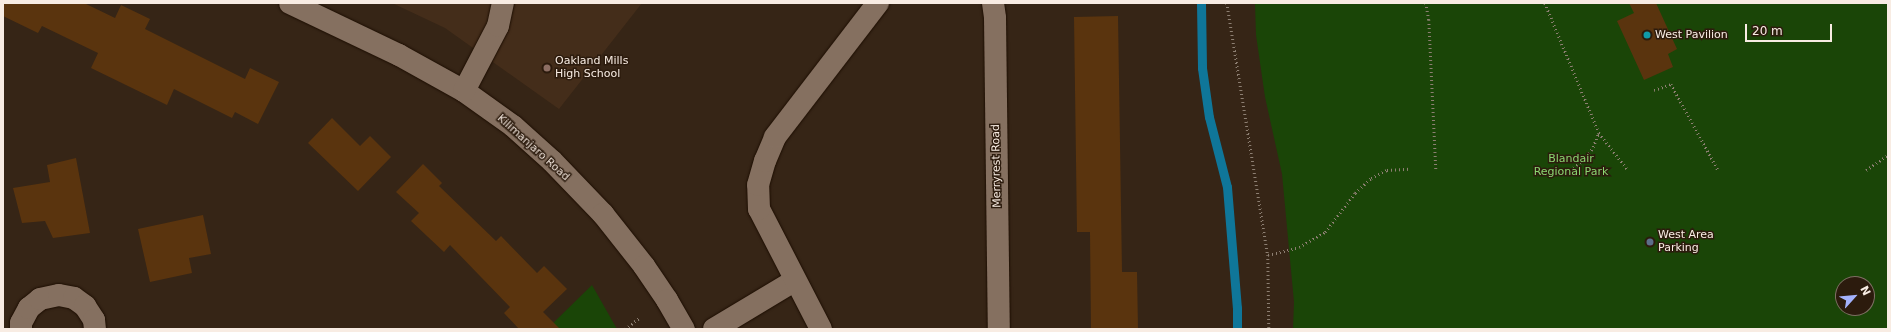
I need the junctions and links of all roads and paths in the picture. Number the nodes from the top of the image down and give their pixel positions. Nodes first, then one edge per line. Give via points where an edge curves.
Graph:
1 (290, 3) edge
2 (503, 3) edge
3 (878, 3) edge
4 (993, 3) edge
5 (1227, 3) edge
6 (1426, 3) edge
7 (1545, 3) edge
8 (1654, 90) dead end
9 (464, 91) junction
10 (1599, 133) junction
11 (1888, 155) edge
12 (1409, 169) dead end
13 (1436, 169) dead end
14 (1570, 170) dead end
15 (1628, 170) dead end
16 (1718, 170) dead end
17 (1866, 170) dead end
18 (1268, 254) junction
19 (794, 281) junction
20 (639, 318) dead end
21 (21, 329) edge
22 (95, 329) edge
23 (625, 329) edge
24 (684, 329) edge
25 (714, 329) edge
26 (821, 329) edge
27 (999, 329) edge
28 (1269, 329) edge

1 - 9 street, Kilimanjaro Road via 399,55
2 - 9 street via 498,26
3 - 19 street via 775,137 765,161 758,185 759,209
4 - 27 street, Merryrest Road
5 - 18 path
6 - 13 path
7 - 10 path
8 - 16 path via 1671,84
9 - 24 street, Kilimanjaro Road via 513,126 552,161 603,214 648,272
10 - 14 path via 1584,160
10 - 15 path
11 - 17 path
12 - 18 path via 1387,170 1371,178 1355,192 1325,232 1299,247
18 - 28 path
19 - 25 street
19 - 26 street
20 - 23 path
21 - 22 street via 21,323 29,308 40,299 58,295 74,298 85,306 94,320

